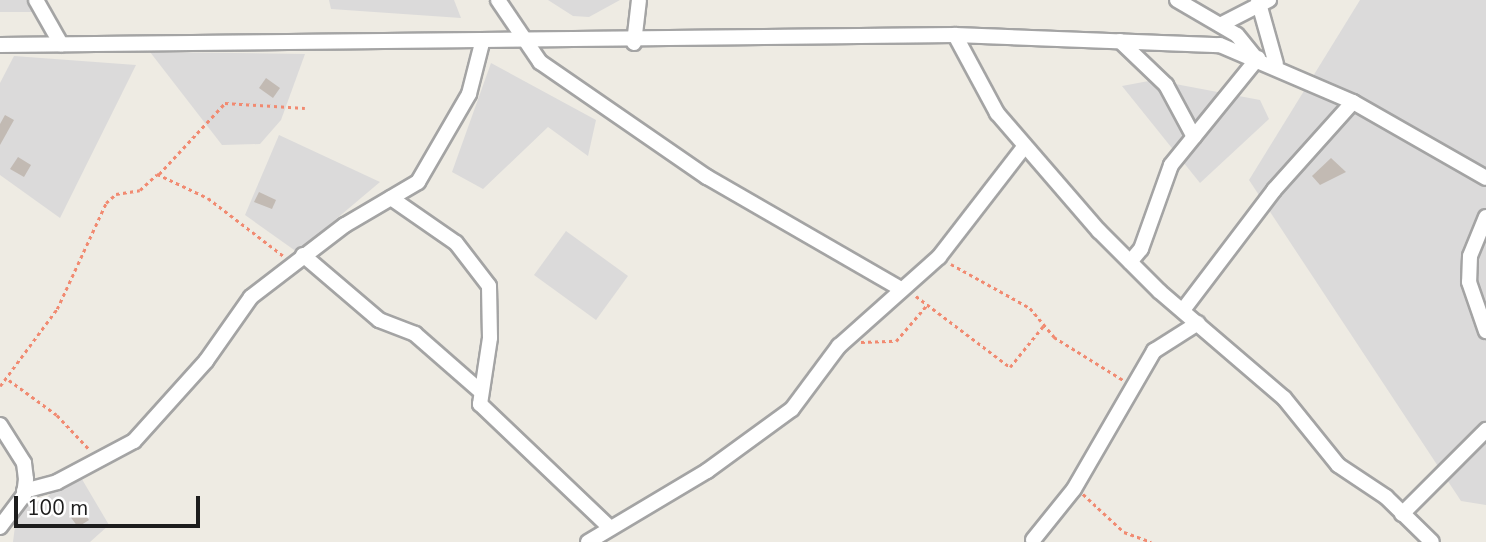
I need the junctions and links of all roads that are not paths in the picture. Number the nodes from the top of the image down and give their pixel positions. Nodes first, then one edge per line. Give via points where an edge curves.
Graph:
1 (36, 0) edge
2 (498, 0) edge
3 (639, 0) edge
4 (1177, 0) edge
5 (1262, 3) edge
6 (1222, 24) junction
7 (955, 35) junction
8 (1120, 41) junction
9 (523, 42) junction
10 (482, 43) junction
11 (634, 43) junction
12 (61, 44) junction
13 (0, 45) edge
14 (1256, 57) junction
15 (1276, 64) junction
16 (1353, 102) junction
17 (1194, 138) junction
18 (1024, 147) junction
19 (1486, 178) edge
20 (391, 198) junction
21 (1486, 217) edge
22 (298, 259) junction
23 (1130, 262) junction
24 (903, 288) junction
25 (1183, 310) junction
26 (1198, 323) junction
27 (1486, 331) edge
28 (479, 390) junction
29 (0, 425) edge
30 (1486, 430) edge
31 (24, 491) junction
32 (1402, 514) junction
33 (0, 527) edge
34 (609, 527) junction
35 (1032, 540) dead end
36 (588, 542) edge
37 (1432, 542) edge

1 - 12 street
2 - 9 street
3 - 11 street
4 - 6 street
5 - 6 street
5 - 15 street
6 - 14 street
7 - 8 street
7 - 11 street
7 - 18 street via 979,86
8 - 14 street via 1220,45
8 - 17 street via 1166,85
9 - 10 street
9 - 11 street
9 - 24 street via 540,62 707,177
10 - 12 street
10 - 20 street via 469,93 434,163
12 - 13 street
14 - 15 street
14 - 17 street
15 - 16 street
16 - 19 street
16 - 25 street via 1274,190
17 - 23 street via 1171,165 1140,250
18 - 23 street
18 - 24 street via 939,257
20 - 22 street
20 - 28 street via 456,243 489,286 490,338
21 - 27 street via 1470,256 1469,282
22 - 28 street via 379,320 415,334
22 - 31 street via 251,298 154,422 98,461
23 - 25 street
24 - 34 street via 844,341 792,409 707,471
25 - 26 street
26 - 32 street via 1284,398 1338,464
26 - 35 street via 1154,351 1074,489
28 - 34 street via 480,404
29 - 31 street via 24,463
30 - 32 street
31 - 33 street
32 - 37 street
34 - 36 street

